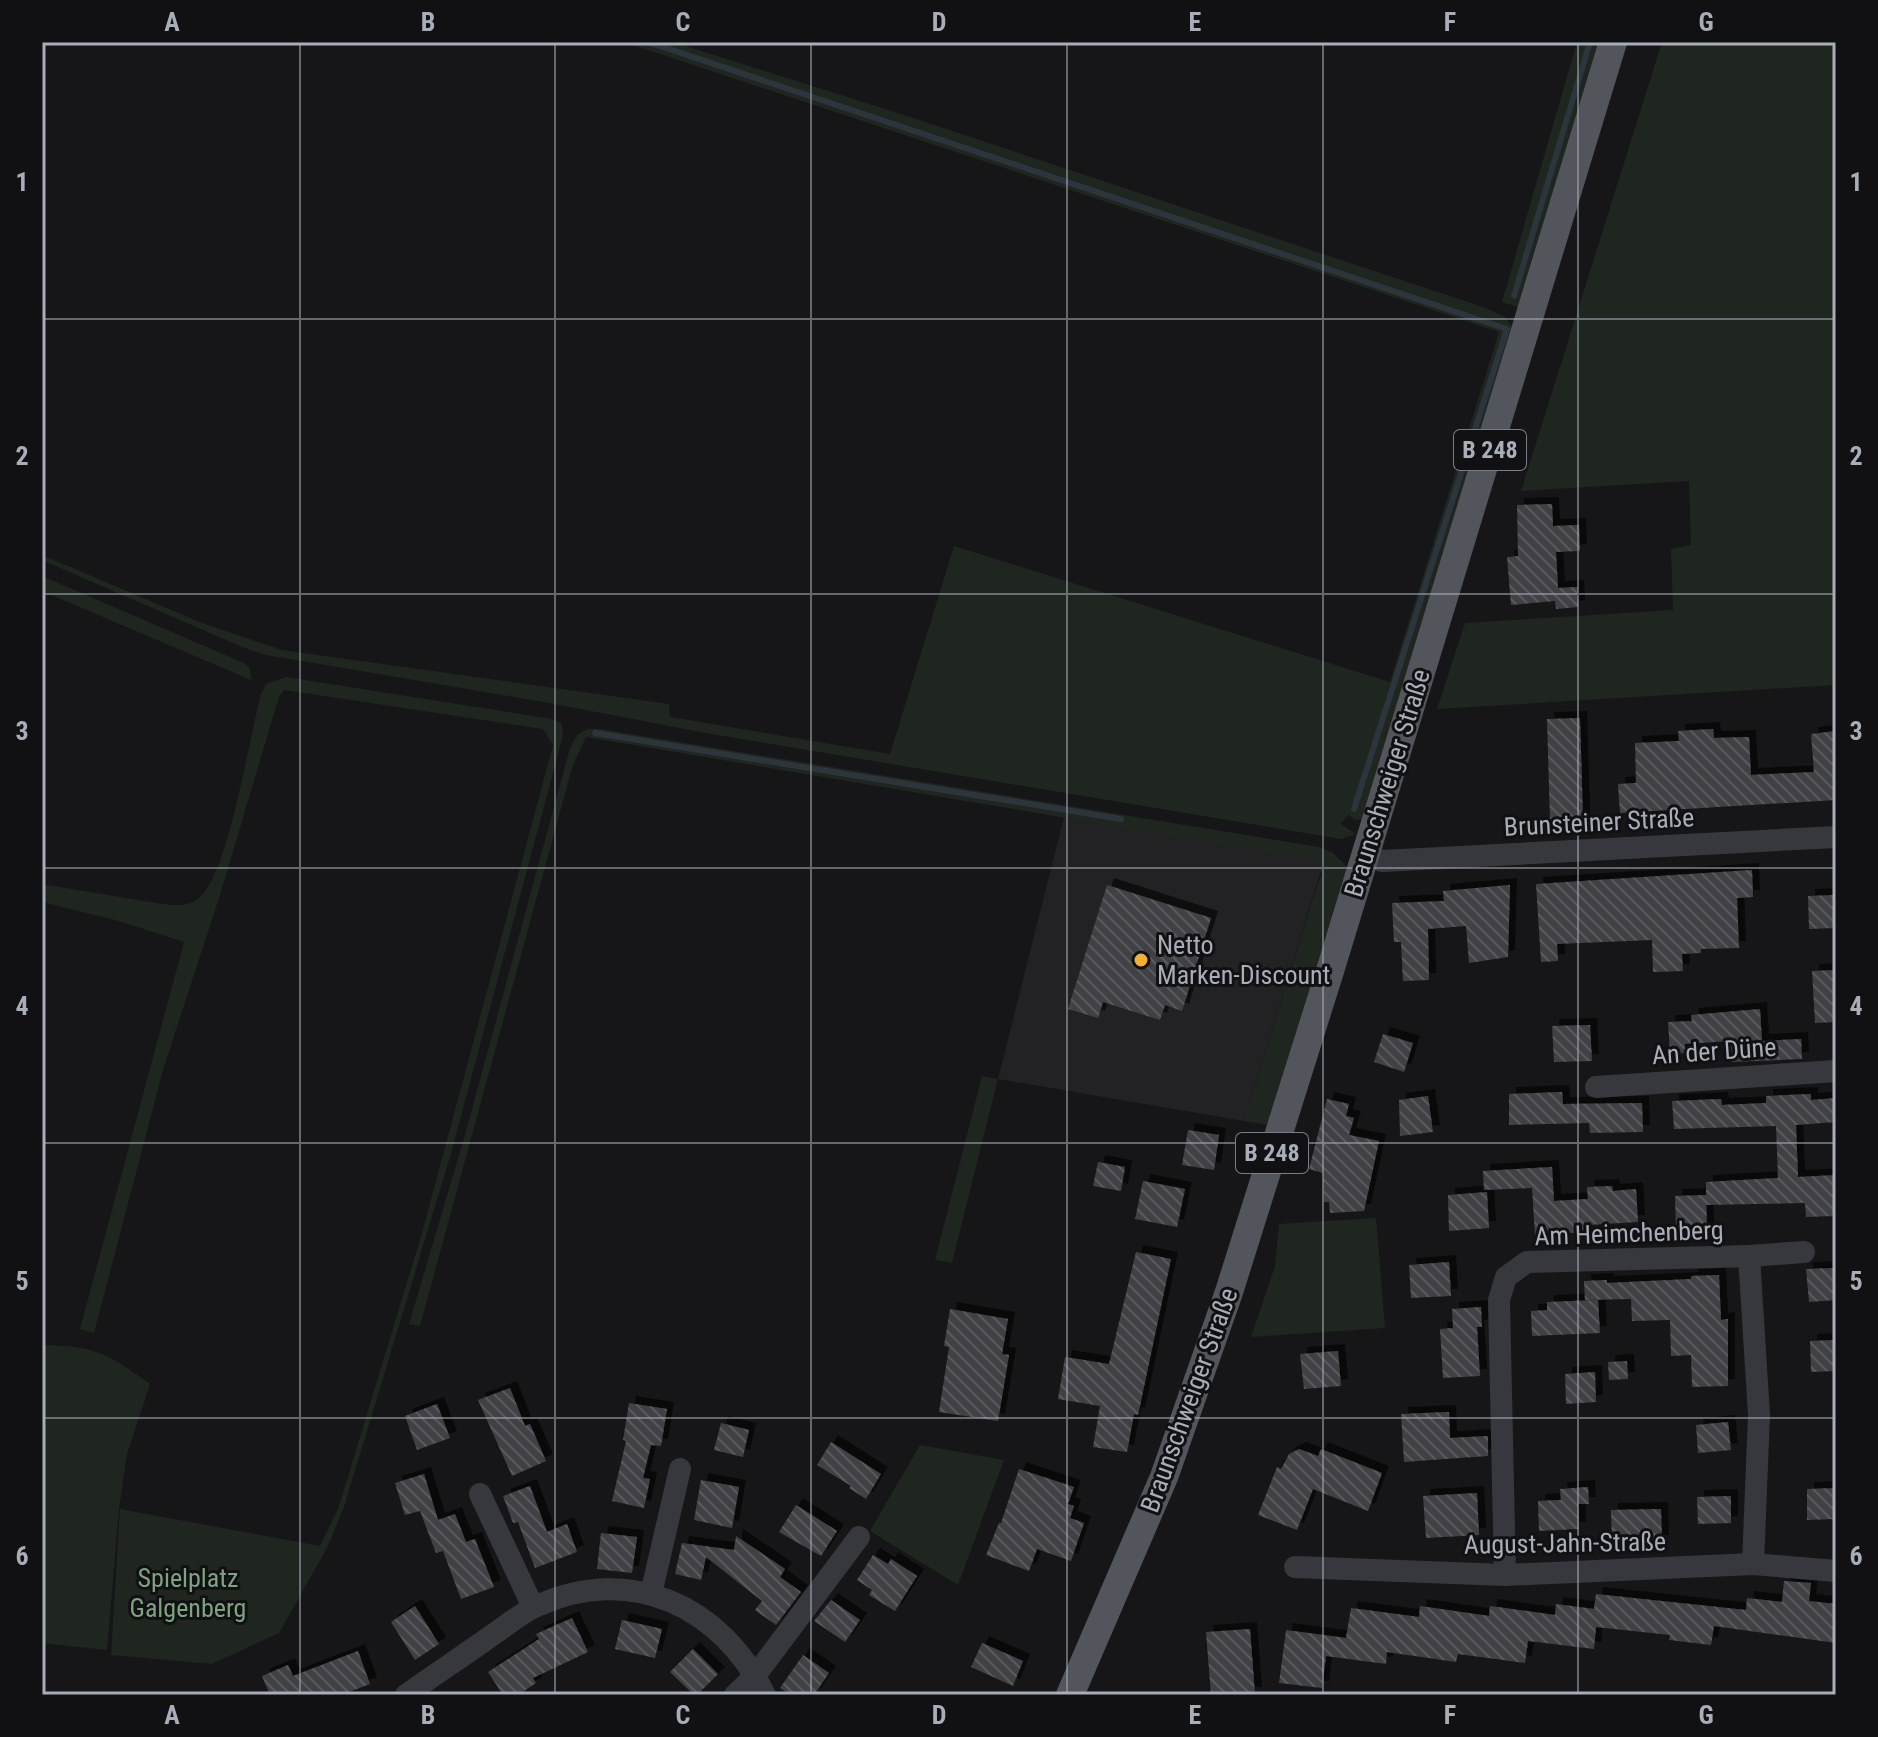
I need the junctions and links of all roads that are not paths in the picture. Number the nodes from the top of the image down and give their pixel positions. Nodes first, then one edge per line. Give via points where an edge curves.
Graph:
1 (1613, 42) edge
2 (1836, 837) edge
3 (1365, 857) junction
4 (1836, 1071) edge
5 (1596, 1087) dead end
6 (1804, 1252) dead end
7 (1749, 1256) junction
8 (680, 1469) dead end
9 (480, 1494) dead end
10 (859, 1537) dead end
11 (1753, 1564) junction
12 (1295, 1567) dead end
13 (1836, 1571) edge
14 (1505, 1575) junction
15 (651, 1594) junction
16 (533, 1607) junction
17 (760, 1685) edge
18 (406, 1695) edge
19 (735, 1695) edge
20 (1070, 1695) edge

1 - 3 main road, Braunschweiger Straße / B 248
2 - 3 street, Brunsteiner Straße via 1383,861
3 - 20 main road, Braunschweiger Straße / B 248 via 1175,1448
4 - 5 street, An der Düne
6 - 7 street
7 - 11 street, Am Heimchenberg via 1759,1428
7 - 14 street, Am Heimchenberg via 1527,1262 1506,1277 1499,1300
8 - 15 street
9 - 16 street
10 - 17 street
11 - 13 street, August-Jahn-Straße
11 - 14 street, August-Jahn-Straße
12 - 14 street, August-Jahn-Straße
15 - 16 street via 594,1589
15 - 17 street via 682,1605 707,1622 746,1661
16 - 18 street
17 - 19 street

